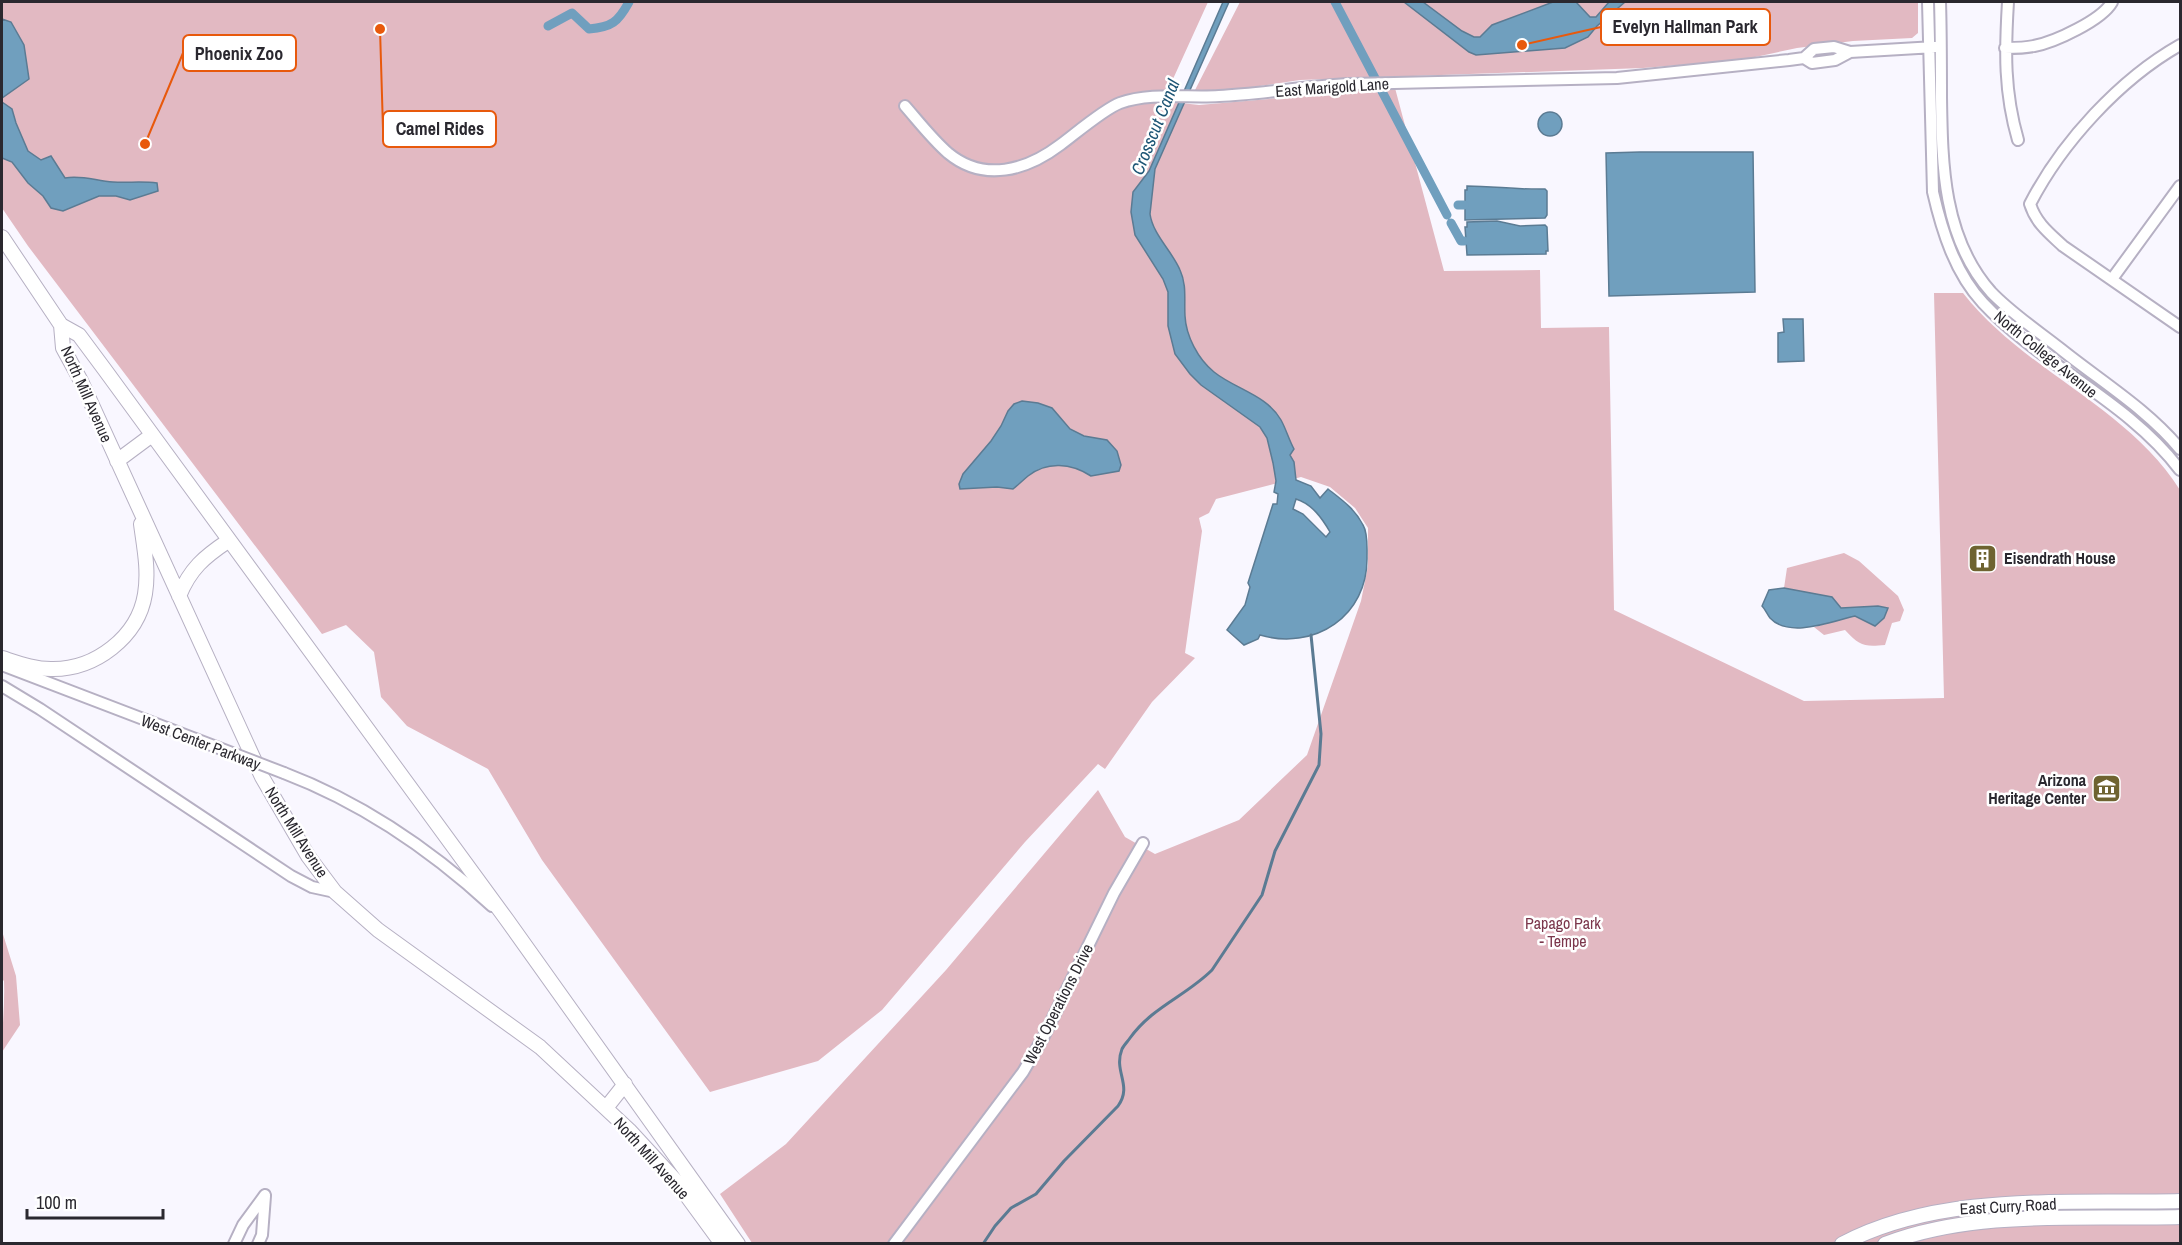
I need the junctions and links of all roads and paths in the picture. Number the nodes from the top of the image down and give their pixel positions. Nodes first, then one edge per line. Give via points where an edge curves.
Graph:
1 (1928, 2) edge
2 (1940, 2) edge
3 (2008, 2) edge
4 (2110, 4) edge
5 (2181, 45) edge
6 (1928, 47) junction
7 (1941, 47) junction
8 (2006, 48) junction
9 (905, 106) dead end
10 (2018, 140) dead end
11 (2181, 186) edge
12 (2, 237) edge
13 (2112, 279) junction
14 (61, 325) junction
15 (2181, 327) edge
16 (152, 435) junction
17 (2180, 448) edge
18 (2170, 456) junction
19 (117, 461) junction
20 (2181, 470) edge
21 (139, 510) junction
22 (228, 541) junction
23 (179, 596) junction
24 (2, 658) edge
25 (2, 665) edge
26 (2, 686) edge
27 (1143, 843) dead end
28 (336, 892) junction
29 (507, 920) junction
30 (625, 1084) junction
31 (606, 1108) junction
32 (2181, 1201) edge
33 (2181, 1217) edge
34 (234, 1244) edge
35 (258, 1244) edge
36 (722, 1244) edge
37 (738, 1244) edge
38 (894, 1244) edge
39 (1842, 1244) edge
40 (1885, 1244) edge

1 - 6 street, North College Avenue
2 - 7 street, North College Avenue
3 - 8 street
4 - 8 street via 2099,15 2050,42
5 - 13 street via 2124,84 2096,112 2031,204 2034,217 2048,233
6 - 7 street, East Marigold Lane
6 - 9 street, East Marigold Lane via 1850,52 1834,47 1814,49 1804,58 1617,78 1350,84 1218,96 1161,96 1119,104 1044,158 1012,170 991,171 950,154
6 - 18 street, North College Avenue via 1933,192 1949,247 1964,275 1982,302 2007,325 2132,420
7 - 17 street, North College Avenue via 1945,184 1951,216 1974,269 2014,312 2151,419
8 - 10 street via 2008,104
11 - 13 street
12 - 14 main road, North Mill Avenue
13 - 15 street
14 - 16 main road, North Mill Avenue via 79,335
14 - 19 main road, North Mill Avenue via 63,348
16 - 19 main road
16 - 22 main road, North Mill Avenue
17 - 18 street
18 - 20 street, North College Avenue
19 - 21 main road, North Mill Avenue
21 - 23 main road, North Mill Avenue
21 - 24 main road via 146,590 138,616 120,640 99,657 66,668 45,669
22 - 23 main road via 192,571
22 - 29 main road, North Mill Avenue
23 - 28 main road, North Mill Avenue via 262,777 308,856
25 - 29 street, West Center Parkway, bridge via 334,794 443,863
26 - 28 street via 291,876 312,887
27 - 38 street, West Operations Drive via 1023,1072
28 - 31 main road, North Mill Avenue via 378,930 540,1047
29 - 30 main road, North Mill Avenue
30 - 31 main road
30 - 37 main road, North Mill Avenue
31 - 36 main road, North Mill Avenue via 676,1181
32 - 39 main road, East Curry Road via 2015,1204 1943,1210 1888,1224
33 - 40 main road, East Curry Road via 1973,1223 1924,1231
34 - 35 street via 265,1195

